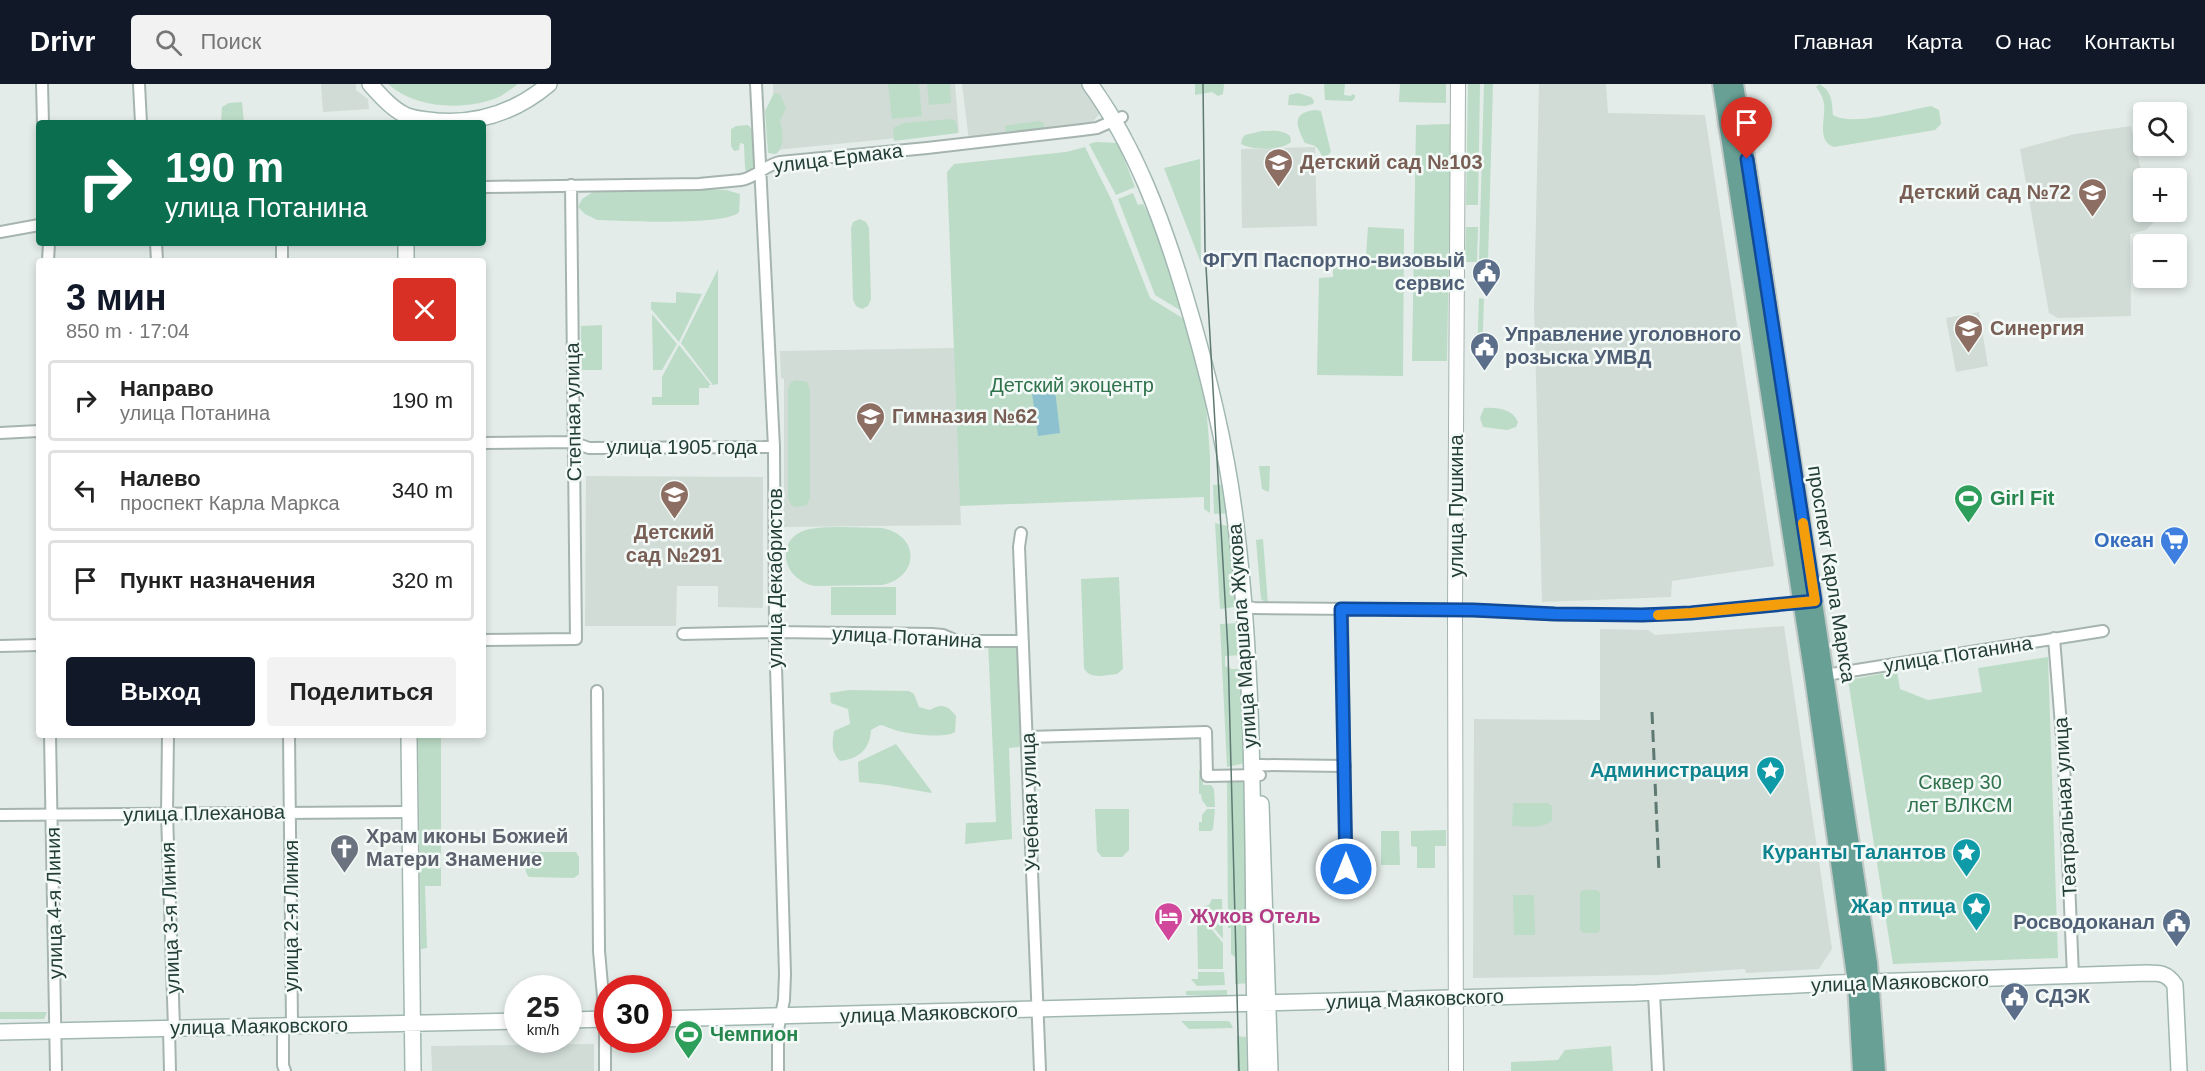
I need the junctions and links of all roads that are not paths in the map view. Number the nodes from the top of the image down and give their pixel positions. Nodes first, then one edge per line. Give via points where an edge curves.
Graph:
1 (42, 84) edge
2 (139, 84) edge
3 (370, 84) edge
4 (549, 84) edge
5 (756, 84) edge
6 (1090, 84) edge
7 (1101, 84) edge
8 (1458, 84) edge
9 (1721, 84) edge
10 (1735, 84) edge
11 (405, 119) edge
12 (1118, 119) junction
13 (43, 120) edge
14 (141, 120) edge
15 (428, 120) edge
16 (480, 120) edge
17 (760, 170) junction
18 (571, 185) junction
19 (486, 187) edge
20 (36, 226) edge
21 (0, 232) edge
22 (36, 431) edge
23 (0, 433) edge
24 (572, 442) junction
25 (486, 443) edge
26 (774, 447) junction
27 (1021, 533) dead end
28 (1808, 602) junction
29 (1249, 607) junction
30 (1341, 609) junction
31 (1455, 610) junction
32 (2103, 631) dead end
33 (775, 632) junction
34 (683, 634) dead end
35 (2054, 638) junction
36 (486, 640) edge
37 (1023, 641) junction
38 (36, 645) edge
39 (0, 646) edge
40 (1820, 676) junction
41 (597, 691) dead end
42 (50, 738) edge
43 (168, 738) edge
44 (289, 738) edge
45 (409, 738) edge
46 (1028, 738) junction
47 (1345, 766) junction
48 (1257, 771) junction
49 (291, 812) junction
50 (409, 812) junction
51 (52, 814) junction
52 (167, 814) junction
53 (0, 815) edge
54 (1346, 890) dead end
55 (601, 975) edge
56 (2073, 976) junction
57 (1864, 982) junction
58 (1654, 993) junction
59 (1456, 998) junction
60 (1262, 1004) junction
61 (1038, 1010) junction
62 (781, 1017) junction
63 (672, 1019) edge
64 (504, 1021) edge
65 (412, 1023) junction
66 (287, 1025) junction
67 (171, 1028) junction
68 (56, 1030) junction
69 (0, 1032) edge
70 (605, 1053) edge
71 (57, 1071) edge
72 (170, 1071) edge
73 (285, 1071) edge
74 (413, 1071) edge
75 (605, 1071) edge
76 (778, 1071) edge
77 (1040, 1071) edge
78 (1256, 1071) edge
79 (1270, 1071) edge
80 (1456, 1071) edge
81 (1658, 1071) edge
82 (1861, 1071) edge
83 (1877, 1071) edge
84 (2179, 1071) edge

1 - 13 street
2 - 14 street
3 - 11 main road
4 - 16 main road via 510,110
5 - 17 street, улица Декабристов
6 - 12 main road, улица Маршала Жукова
7 - 12 main road, улица Маршала Жукова
8 - 31 street, улица Пушкина
9 - 28 main road, проспект Карла Маркса
10 - 28 main road, проспект Карла Маркса
11 - 15 main road
12 - 17 street, улица Ермака via 1097,128 780,162
12 - 29 main road, улица Маршала Жукова via 1158,212 1198,341 1229,478
17 - 18 street, улица Ермака via 747,179 699,184
17 - 26 street, улица Декабристов
18 - 19 street, улица Ермака
18 - 24 street, Степная улица
20 - 21 street
22 - 23 street
24 - 25 street, улица 1905 года
24 - 26 street, улица 1905 года via 589,448
24 - 36 street, Степная улица via 576,639
26 - 33 street, улица Декабристов
27 - 37 street, Учебная улица
28 - 31 street via 1642,615
28 - 40 main road, проспект Карла Маркса
29 - 30 street
29 - 48 main road, улица Маршала Жукова
30 - 31 street
30 - 47 street
31 - 59 street, улица Пушкина
32 - 35 street, улица Потанина
33 - 34 street, улица Потанина
33 - 37 street, улица Потанина via 932,634 957,641
33 - 62 street, улица Декабристов via 784,960
35 - 40 street, улица Потанина
35 - 56 street, Театральная улица
37 - 46 street, Учебная улица
38 - 39 street
40 - 57 main road, проспект Карла Маркса
41 - 55 street
42 - 51 street, улица 4-я Линия
43 - 52 street, улица 3-я Линия
44 - 49 street, улица 2-я Линия
45 - 50 main road
46 - 48 street via 1206,732 1207,776
46 - 61 street, Учебная улица
47 - 48 street
47 - 54 street
48 - 60 main road, улица Маршала Жукова
49 - 50 street, улица Плеханова
49 - 52 street, улица Плеханова
49 - 66 street, улица 2-я Линия
50 - 65 main road
51 - 52 street, улица Плеханова
51 - 53 street, улица Плеханова
51 - 68 street, улица 4-я Линия
52 - 67 street, улица 3-я Линия
56 - 57 main road, улица Маяковского
56 - 84 main road, улица Маяковского via 2147,973 2170,977 2176,994
57 - 58 main road, улица Маяковского
57 - 82 main road, проспект Карла Маркса
57 - 83 main road, проспект Карла Маркса
58 - 59 main road, улица Маяковского
58 - 81 street
59 - 60 main road, улица Маяковского
59 - 80 street, улица Пушкина
60 - 61 main road, улица Маяковского
60 - 78 main road, улица Маршала Жукова
60 - 79 main road, улица Маршала Жукова
61 - 62 main road, улица Маяковского
61 - 77 street, Учебная улица
62 - 63 main road, улица Маяковского
62 - 76 street, улица Декабристов
64 - 65 main road, улица Маяковского
65 - 66 main road, улица Маяковского
65 - 74 main road
66 - 67 main road, улица Маяковского
66 - 73 street, улица 2-я Линия
67 - 68 main road, улица Маяковского
67 - 72 street, улица 3-я Линия
68 - 69 main road, улица Маяковского
68 - 71 street, улица 4-я Линия
70 - 75 street

